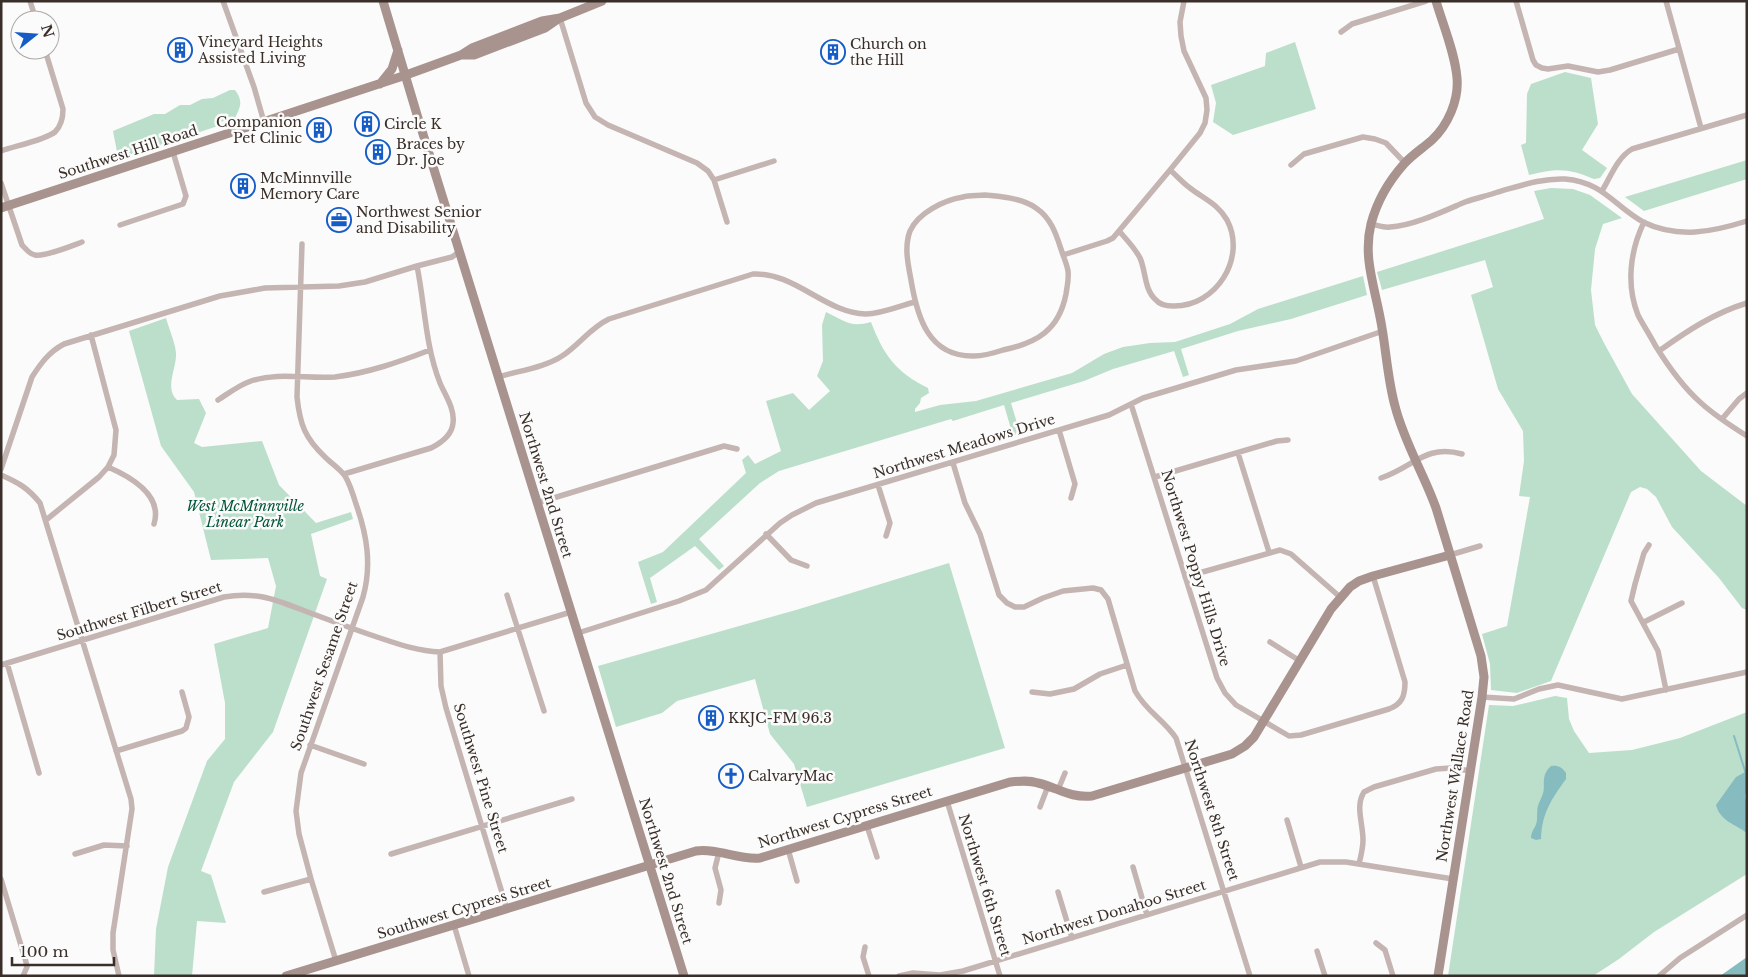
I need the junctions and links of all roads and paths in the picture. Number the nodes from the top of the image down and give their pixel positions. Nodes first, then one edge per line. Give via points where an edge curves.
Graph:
1 (223, 1) edge
2 (383, 1) edge
3 (602, 1) edge
4 (1184, 1) edge
5 (1426, 1) edge
6 (1436, 1) edge
7 (1516, 1) edge
8 (1666, 1) edge
9 (560, 18) junction
10 (1341, 32) dead end
11 (1679, 49) junction
12 (398, 50) junction
13 (48, 60) edge
14 (406, 75) junction
15 (380, 84) junction
16 (1747, 115) edge
17 (264, 122) junction
18 (1702, 128) junction
19 (1, 151) edge
20 (173, 152) junction
21 (774, 161) dead end
22 (1405, 163) junction
23 (1291, 165) dead end
24 (1170, 170) junction
25 (714, 180) junction
26 (1, 183) edge
27 (1602, 191) junction
28 (5, 207) edge
29 (1747, 221) edge
30 (727, 222) dead end
31 (1644, 222) junction
32 (1371, 224) junction
33 (120, 225) dead end
34 (1119, 231) junction
35 (82, 242) dead end
36 (302, 244) dead end
37 (459, 252) junction
38 (1063, 255) junction
39 (417, 266) junction
40 (300, 288) junction
41 (915, 302) junction
42 (1747, 303) edge
43 (1383, 331) junction
44 (91, 335) junction
45 (430, 350) junction
46 (1659, 351) junction
47 (298, 377) junction
48 (498, 377) junction
49 (1747, 393) edge
50 (218, 400) dead end
51 (1131, 404) junction
52 (1722, 419) junction
53 (1059, 430) junction
54 (1747, 436) edge
55 (1288, 440) dead end
56 (737, 449) dead end
57 (1238, 453) junction
58 (1462, 454) dead end
59 (1416, 461) junction
60 (953, 463) junction
61 (1, 468) edge
62 (108, 468) junction
63 (344, 474) junction
64 (1, 475) edge
65 (1155, 477) junction
66 (1382, 478) dead end
67 (878, 485) junction
68 (1071, 498) dead end
69 (537, 503) junction
70 (46, 520) junction
71 (154, 524) dead end
72 (766, 534) junction
73 (886, 536) dead end
74 (1649, 545) dead end
75 (1480, 546) dead end
76 (1269, 552) junction
77 (1450, 555) junction
78 (807, 566) dead end
79 (1373, 576) junction
80 (1186, 577) junction
81 (507, 595) dead end
82 (1340, 597) junction
83 (1682, 603) dead end
84 (571, 612) junction
85 (1644, 622) junction
86 (352, 628) junction
87 (518, 629) junction
88 (578, 633) junction
89 (83, 640) junction
90 (1270, 642) dead end
91 (440, 652) junction
92 (1300, 661) junction
93 (4, 664) edge
94 (1127, 665) junction
95 (1747, 672) edge
96 (1666, 690) junction
97 (182, 692) dead end
98 (1032, 692) dead end
99 (1482, 697) junction
100 (544, 711) dead end
101 (1263, 722) junction
102 (310, 745) junction
103 (116, 751) junction
104 (364, 764) dead end
105 (1186, 768) junction
106 (1471, 771) junction
107 (40, 773) dead end
108 (1065, 773) dead end
109 (1048, 786) junction
110 (1058, 790) junction
111 (572, 799) dead end
112 (947, 801) junction
113 (1040, 807) dead end
114 (1287, 820) dead end
115 (482, 826) junction
116 (867, 826) junction
117 (127, 846) junction
118 (788, 850) junction
119 (719, 852) junction
120 (75, 854) dead end
121 (391, 854) dead end
122 (877, 857) dead end
123 (1360, 864) junction
124 (650, 865) junction
125 (1133, 867) dead end
126 (1301, 867) junction
127 (1, 879) edge
128 (310, 879) junction
129 (1454, 879) junction
130 (797, 881) dead end
131 (264, 892) dead end
132 (1058, 892) dead end
133 (1224, 892) junction
134 (719, 903) dead end
135 (507, 909) junction
136 (1747, 914) edge
137 (1147, 915) junction
138 (454, 926) junction
139 (1072, 938) junction
140 (1376, 943) dead end
141 (864, 947) dead end
142 (1317, 951) dead end
143 (336, 961) junction
144 (995, 961) junction
145 (24, 974) edge
146 (119, 976) edge
147 (286, 976) edge
148 (469, 976) edge
149 (684, 976) edge
150 (869, 976) edge
151 (898, 976) edge
152 (1000, 976) edge
153 (1250, 976) edge
154 (1324, 976) edge
155 (1393, 976) edge
156 (1438, 976) edge
157 (1659, 976) edge

1 - 17 street
2 - 12 street, Northwest 2nd Street
3 - 9 street, Southwest Hill Road
4 - 24 street via 1180,22 1184,51 1206,98 1207,110 1200,133
5 - 10 street via 1352,24
6 - 22 street, Northwest Wallace Road via 1455,67 1457,93 1442,129
7 - 11 street via 1533,60 1542,68 1568,66 1598,72
8 - 11 street
9 - 14 street, Southwest Hill Road via 536,32 474,55 461,56
9 - 25 street via 586,104 595,117 698,164
11 - 18 street
12 - 14 street, Northwest 2nd Street
12 - 15 street via 392,68
13 - 19 street via 63,109 59,126 49,136
14 - 15 street, Southwest Hill Road
14 - 37 street, Northwest 2nd Street
15 - 17 street, Southwest Hill Road
16 - 18 street
17 - 20 street, Southwest Hill Road
18 - 27 street via 1626,153
20 - 28 street, Southwest Hill Road
20 - 33 street via 186,200 183,204
21 - 25 street
22 - 23 street via 1386,143 1363,137 1304,154
22 - 32 street, Northwest Wallace Road via 1385,189
24 - 34 street
24 - 34 street via 1190,189 1209,200 1229,225 1234,242 1233,254 1221,282 1206,296 1186,305 1166,306 1156,302 1139,257
25 - 30 street
26 - 28 street
27 - 31 street
27 - 32 street via 1566,179 1547,179 1465,202 1400,226 1389,228
28 - 35 street via 13,214 22,244 35,255
29 - 31 street via 1693,233
31 - 46 street via 1633,250 1630,282 1638,314
32 - 43 street, Northwest Wallace Road via 1370,274
34 - 38 street via 1106,242
36 - 40 street, Southwest Sesame Street
37 - 39 street via 452,257
37 - 48 street, Northwest 2nd Street
38 - 41 street via 1068,284 1062,310 1051,328 1024,346 973,356 943,348 926,330
38 - 41 street via 1056,231 1037,208 1024,202 986,195 950,200 923,216 910,231 907,252
39 - 40 street via 365,282
39 - 45 street
40 - 44 street via 265,288 227,294
40 - 47 street, Southwest Sesame Street
41 - 48 street via 880,312 855,313 788,281 753,274 609,319 556,359
42 - 46 street via 1698,324
43 - 51 street, Northwest Meadows Drive via 1296,361 1236,370
43 - 59 street, Northwest Wallace Road via 1395,408
44 - 61 street via 55,349 39,365
44 - 62 street via 116,430 114,455
45 - 47 street via 358,373
45 - 63 street via 453,414 451,430 431,448
46 - 52 street via 1686,389
47 - 50 street via 265,377 250,381
47 - 63 street, Southwest Sesame Street via 301,425 316,448
48 - 69 street, Northwest 2nd Street
49 - 52 street
51 - 53 street, Northwest Meadows Drive via 1109,415
51 - 65 street, Northwest Poppy Hills Drive
52 - 54 street
53 - 60 street, Northwest Meadows Drive
53 - 68 street via 1075,484
55 - 57 street
56 - 69 street via 724,446
57 - 65 street
57 - 76 street
58 - 59 street via 1441,450
59 - 66 street
59 - 77 street, Northwest Wallace Road
60 - 67 street, Northwest Meadows Drive
60 - 94 street, Northwest 8th Street via 999,595 1007,604 1024,607 1063,592 1101,590 1113,613
62 - 70 street
62 - 71 street via 142,487 152,499 156,509
63 - 86 street, Southwest Sesame Street via 359,512 368,558 366,585
64 - 70 street via 31,492 40,503
65 - 80 street, Northwest Poppy Hills Drive
67 - 72 street, Northwest Meadows Drive via 804,508
67 - 73 street via 890,523
69 - 84 street, Northwest 2nd Street
70 - 89 street
72 - 78 street via 791,560
72 - 88 street, Northwest Meadows Drive via 706,590
74 - 85 street via 1631,601
75 - 77 street
76 - 80 street
76 - 82 street via 1280,550 1291,554
77 - 79 street, Northwest Cypress Street
77 - 99 street, Northwest Wallace Road via 1481,656
79 - 82 street, Northwest Cypress Street via 1359,581
79 - 101 street, Northwest Poppy Hills Drive via 1405,682 1401,703 1301,735 1289,736
80 - 101 street, Northwest Poppy Hills Drive via 1217,678 1236,705
81 - 87 street
82 - 92 street, Northwest Cypress Street
83 - 85 street
84 - 87 street, Southwest Filbert Street
84 - 88 street, Northwest 2nd Street
85 - 96 street via 1658,652
86 - 89 street, Southwest Filbert Street via 268,597 239,595
86 - 91 street, Southwest Filbert Street via 411,649
86 - 102 street, Southwest Sesame Street
87 - 91 street, Southwest Filbert Street
87 - 100 street
88 - 124 street, Northwest 2nd Street
89 - 93 street, Southwest Filbert Street
89 - 103 street
90 - 92 street
91 - 115 street, Southwest Pine Street via 441,686 446,708
92 - 101 street, Northwest Cypress Street
93 - 107 street
94 - 98 street via 1100,674 1074,689 1050,694
94 - 105 street, Northwest 8th Street via 1143,704 1168,726 1176,738
95 - 96 street
96 - 99 street via 1622,699 1558,685 1514,699
97 - 103 street via 189,717 186,728
99 - 106 street, Northwest Wallace Road
101 - 105 street, Northwest Cypress Street via 1254,737 1232,754
102 - 104 street
102 - 128 street, Southwest Sesame Street via 300,773 296,811
103 - 117 street via 131,799
105 - 110 street, Northwest Cypress Street via 1092,796 1080,797
105 - 133 street, Northwest 8th Street
106 - 123 street via 1436,769 1364,792 1358,805 1363,842
106 - 129 street, Northwest Wallace Road
108 - 110 street
109 - 110 street, Northwest Cypress Street
109 - 112 street, Northwest Cypress Street via 1025,781 1010,782
109 - 113 street
111 - 115 street
112 - 116 street, Northwest Cypress Street
112 - 144 street, Northwest 6th Street
114 - 126 street
115 - 121 street
115 - 135 street, Southwest Pine Street
116 - 118 street, Northwest Cypress Street
116 - 122 street
117 - 120 street via 104,845
117 - 146 street via 113,933
118 - 119 street, Northwest Cypress Street via 752,859
118 - 130 street
119 - 124 street, Northwest Cypress Street via 696,851
119 - 134 street via 715,868 721,890
123 - 126 street, Northwest Donahoo Street via 1320,862
123 - 129 street, Northwest Donahoo Street
124 - 135 street, Southwest Cypress Street
124 - 149 street, Northwest 2nd Street
125 - 137 street
126 - 133 street, Northwest Donahoo Street
127 - 145 street via 26,962
128 - 131 street
128 - 143 street, Southwest Sesame Street
129 - 156 street, Northwest Wallace Road
132 - 139 street
133 - 137 street, Northwest Donahoo Street
133 - 153 street, Northwest 8th Street
135 - 138 street, Southwest Cypress Street
136 - 157 street via 1680,958
137 - 139 street, Northwest Donahoo Street
138 - 143 street, Southwest Cypress Street
138 - 148 street
139 - 144 street, Northwest Donahoo Street
140 - 155 street via 1385,950
141 - 150 street via 863,958
142 - 154 street
143 - 147 street, Southwest Cypress Street
144 - 151 street, Northwest Donahoo Street via 952,974
144 - 152 street, Northwest 6th Street

